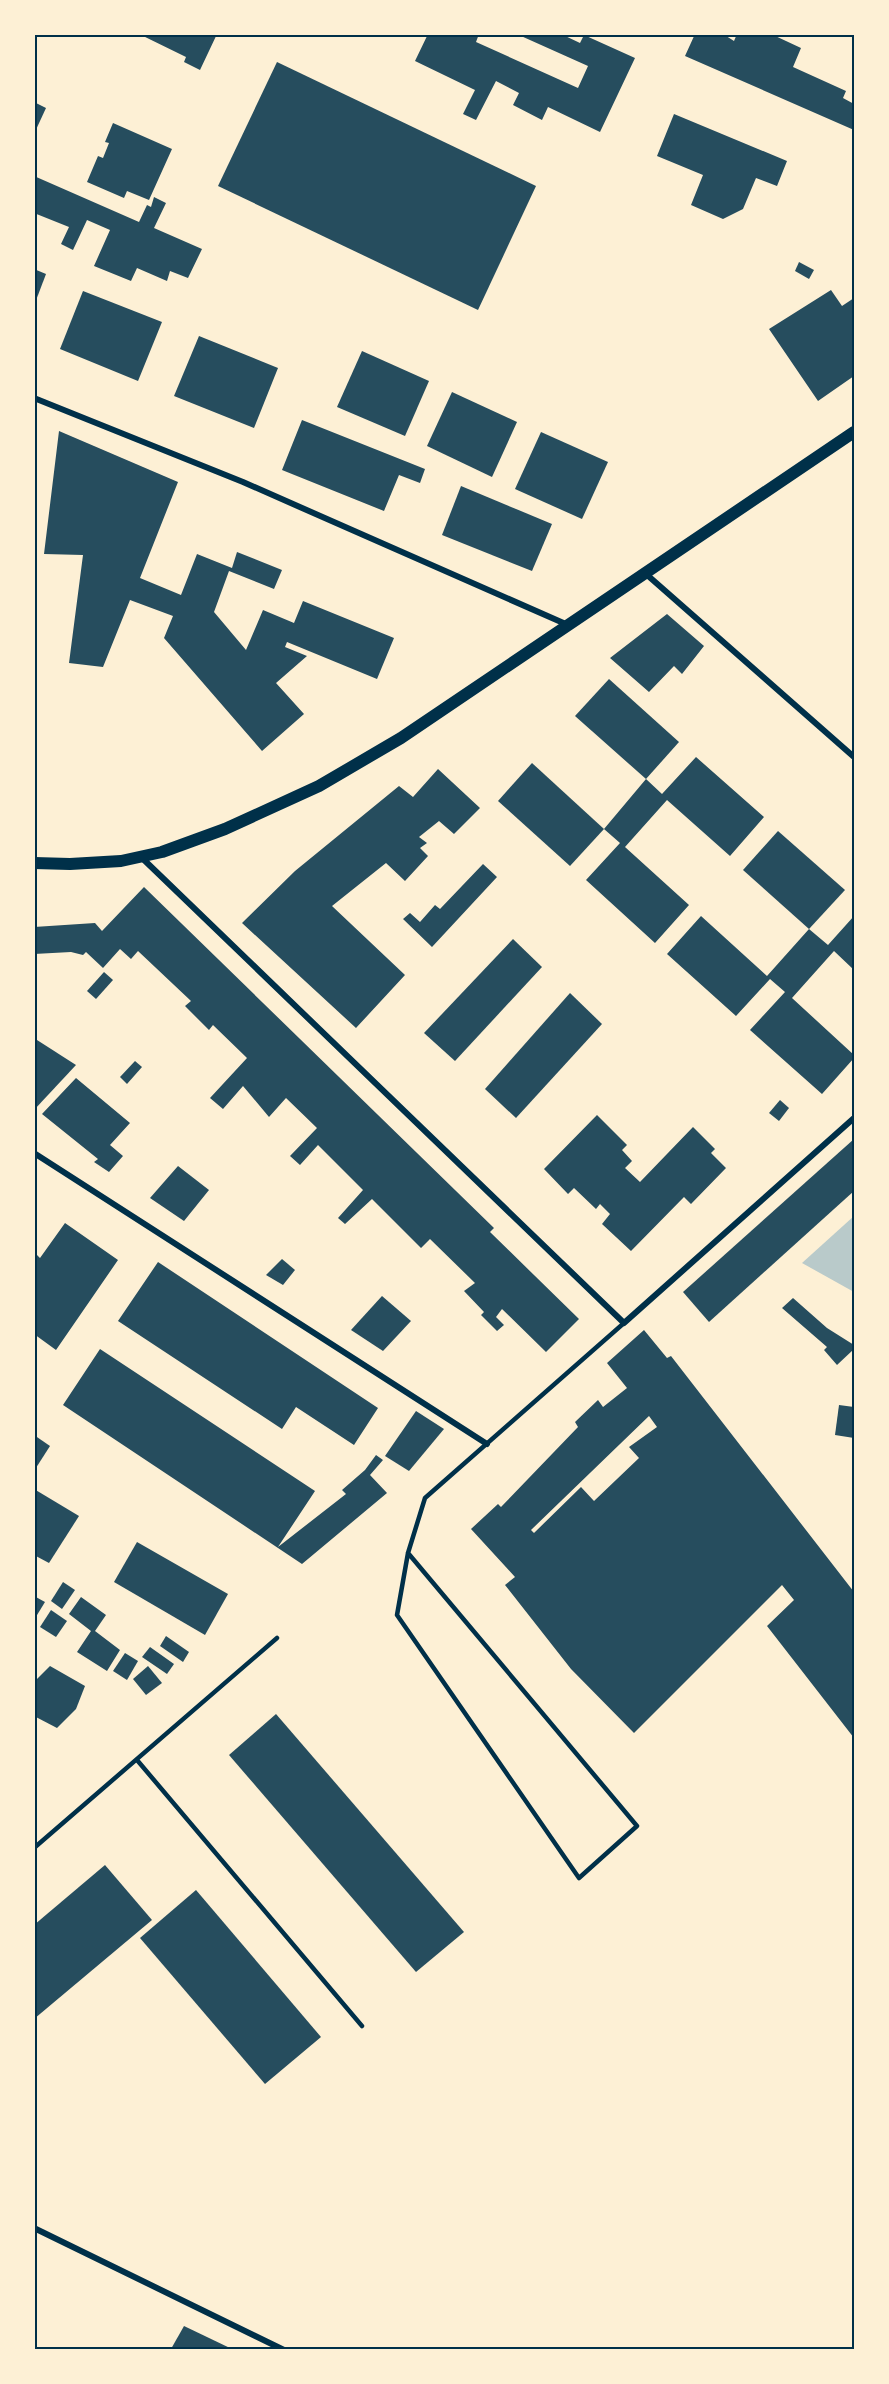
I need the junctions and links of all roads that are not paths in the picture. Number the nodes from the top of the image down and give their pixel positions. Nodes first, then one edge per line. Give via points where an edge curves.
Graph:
1 (34, 398) edge
2 (855, 432) edge
3 (646, 574) junction
4 (569, 625) junction
5 (855, 757) edge
6 (141, 857) junction
7 (34, 862) edge
8 (855, 1118) edge
9 (34, 1153) edge
10 (624, 1323) junction
11 (488, 1444) junction
12 (408, 1553) junction
13 (278, 1638) dead end
14 (137, 1760) junction
15 (34, 1848) edge
16 (362, 2026) dead end
17 (34, 2228) edge
18 (284, 2349) edge

1 - 4 street via 243,482
2 - 3 main road
3 - 4 main road
3 - 5 street
4 - 6 main road via 401,738 319,786 225,829
6 - 7 main road via 70,864
6 - 10 street
8 - 10 street
9 - 11 street
10 - 11 lane
11 - 12 lane via 425,1498
12 - 12 lane via 397,1614 579,1878 637,1826
13 - 14 lane
14 - 15 lane
14 - 16 lane
17 - 18 street

